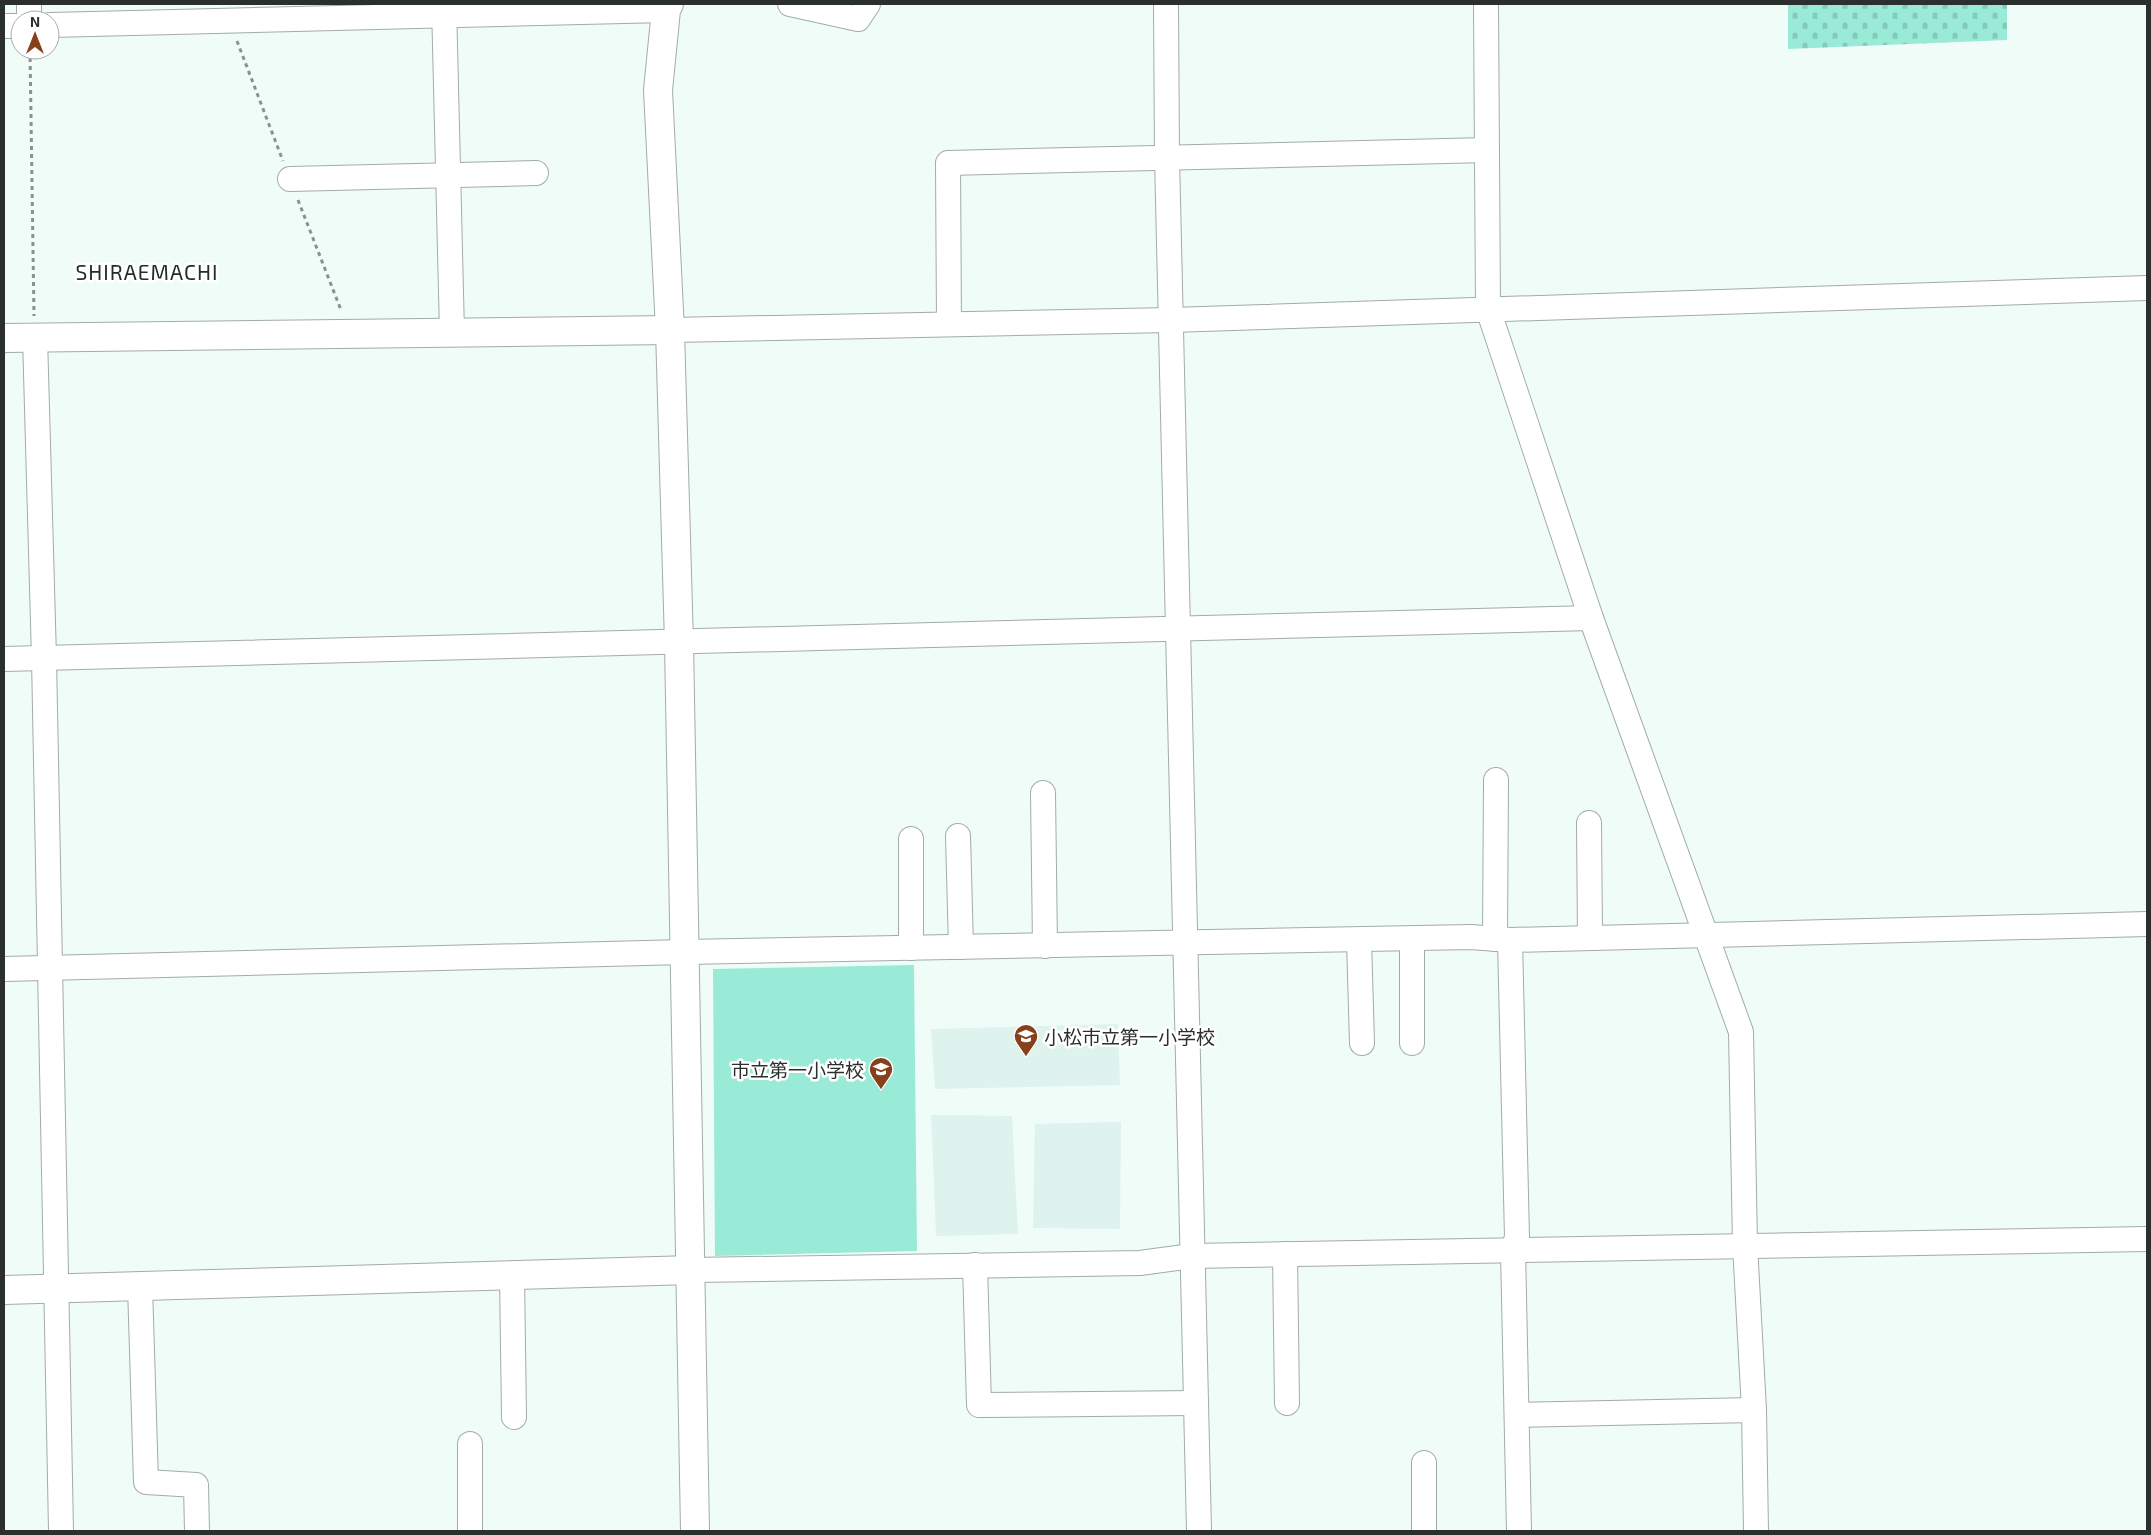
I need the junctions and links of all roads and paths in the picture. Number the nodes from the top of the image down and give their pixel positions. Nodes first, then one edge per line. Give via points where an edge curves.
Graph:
1 (790, 4) edge
2 (868, 4) edge
3 (1166, 4) edge
4 (1486, 4) edge
5 (668, 7) edge
6 (444, 10) edge
7 (60, 25) edge
8 (30, 60) edge
9 (1487, 150) junction
10 (1167, 157) junction
11 (536, 174) dead end
12 (447, 175) junction
13 (290, 179) dead end
14 (2147, 288) edge
15 (1488, 309) junction
16 (1171, 320) junction
17 (949, 324) junction
18 (670, 330) junction
19 (452, 333) junction
20 (35, 337) junction
21 (4, 338) edge
22 (1591, 618) junction
23 (1179, 629) junction
24 (679, 642) junction
25 (44, 658) junction
26 (4, 659) edge
27 (1496, 780) dead end
28 (1043, 792) dead end
29 (1589, 823) dead end
30 (958, 836) dead end
31 (911, 839) dead end
32 (2147, 924) edge
33 (1705, 933) junction
34 (1590, 937) junction
35 (1412, 939) junction
36 (1503, 939) junction
37 (1359, 940) junction
38 (1184, 944) junction
39 (1045, 946) junction
40 (961, 947) junction
41 (911, 948) junction
42 (684, 952) junction
43 (50, 968) junction
44 (4, 969) edge
45 (1362, 1043) dead end
46 (1412, 1043) dead end
47 (2147, 1239) edge
48 (1745, 1245) junction
49 (1513, 1250) junction
50 (1285, 1254) junction
51 (1192, 1256) junction
52 (976, 1265) junction
53 (692, 1270) junction
54 (512, 1275) junction
55 (140, 1286) junction
56 (55, 1288) junction
57 (4, 1290) edge
58 (1195, 1403) junction
59 (1287, 1403) dead end
60 (1754, 1410) junction
61 (1517, 1414) junction
62 (514, 1417) dead end
63 (470, 1444) dead end
64 (1424, 1464) dead end
65 (61, 1531) edge
66 (197, 1531) edge
67 (470, 1531) edge
68 (695, 1531) edge
69 (1199, 1531) edge
70 (1424, 1531) edge
71 (1520, 1531) edge
72 (1756, 1531) edge

1 - 2 street via 858,18
3 - 10 street
4 - 9 street
5 - 6 street
5 - 18 street via 658,90
6 - 7 street
6 - 12 street
8 - 20 path
9 - 10 street
9 - 15 street
10 - 16 street
10 - 17 street via 948,163
11 - 12 street
12 - 13 street
12 - 19 street
14 - 15 street
15 - 16 street
15 - 22 street
16 - 17 street
16 - 23 street
17 - 18 street
18 - 19 street
18 - 24 street
19 - 20 street
20 - 21 street
20 - 25 street
22 - 23 street
22 - 33 street
23 - 24 street
23 - 38 street
24 - 25 street
24 - 42 street
25 - 26 street
25 - 43 street
27 - 36 street
28 - 39 street
29 - 34 street
30 - 40 street
31 - 41 street
32 - 33 street
33 - 34 street
33 - 48 street via 1741,1032
34 - 36 street
35 - 36 street
35 - 37 street
35 - 46 street
36 - 49 street via 1517,1237
37 - 38 street
37 - 45 street
38 - 39 street
38 - 51 street
39 - 40 street
40 - 41 street
41 - 42 street
42 - 43 street
42 - 53 street
43 - 44 street
43 - 56 street
47 - 48 street
48 - 49 street
48 - 60 street
49 - 50 street
49 - 61 street
50 - 51 street
50 - 59 street
51 - 52 street via 1140,1263
51 - 58 street
52 - 53 street
52 - 58 street via 979,1405
53 - 54 street
53 - 68 street
54 - 55 street
54 - 62 street
55 - 56 street
55 - 66 street via 146,1482 196,1485
56 - 57 street
56 - 65 street
58 - 69 street
60 - 61 street
60 - 72 street
61 - 71 street
63 - 67 street
64 - 70 street

